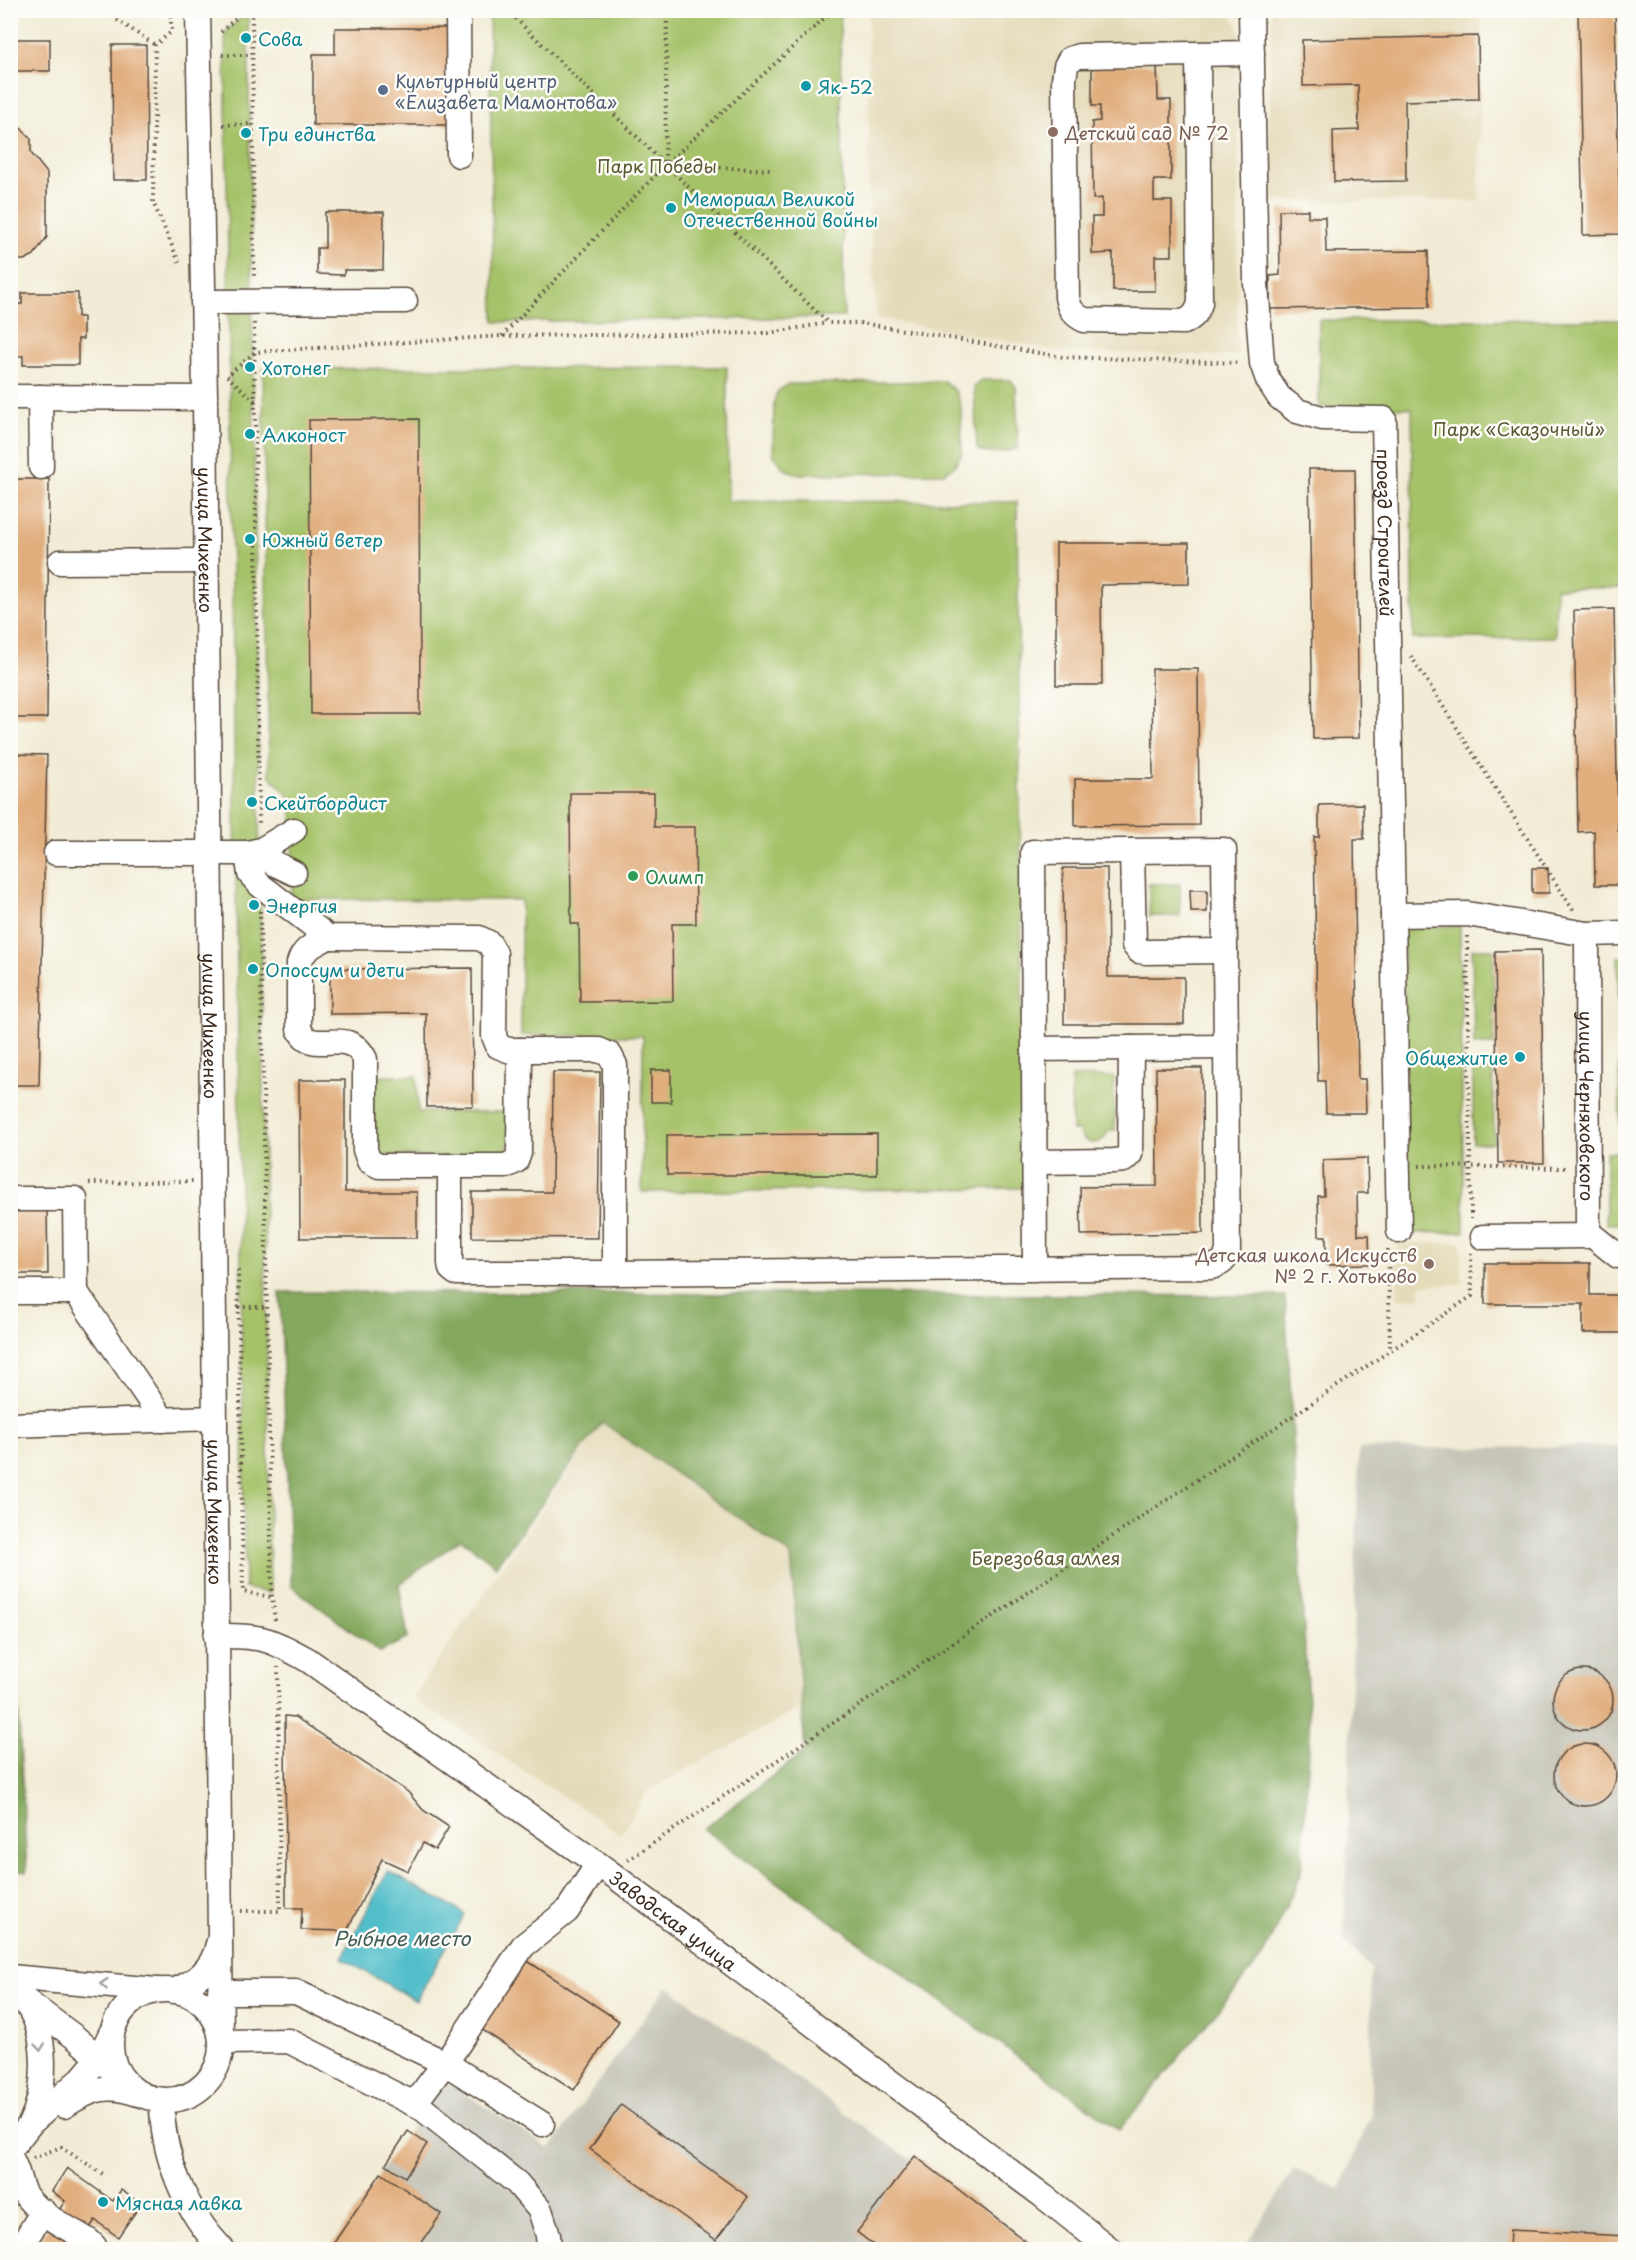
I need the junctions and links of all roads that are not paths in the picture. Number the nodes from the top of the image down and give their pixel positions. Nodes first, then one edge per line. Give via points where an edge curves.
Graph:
1 (198, 10) edge
2 (458, 10) edge
3 (1251, 10) edge
4 (1252, 52) junction
5 (1198, 54) junction
6 (459, 155) dead end
7 (405, 301) dead end
8 (203, 302) junction
9 (10, 397) edge
10 (40, 397) junction
11 (205, 398) junction
12 (41, 467) dead end
13 (206, 561) junction
14 (60, 562) dead end
15 (294, 830) dead end
16 (1132, 851) junction
17 (56, 853) dead end
18 (247, 853) junction
19 (209, 854) junction
20 (294, 873) dead end
21 (1393, 915) junction
22 (1626, 933) edge
23 (1587, 934) junction
24 (328, 938) junction
25 (1225, 951) junction
26 (1226, 1047) junction
27 (1034, 1048) junction
28 (1131, 1048) junction
29 (520, 1050) junction
30 (1034, 1162) junction
31 (450, 1166) junction
32 (10, 1199) edge
33 (1400, 1231) road end
34 (1588, 1232) junction
35 (1475, 1236) road end
36 (1626, 1256) edge
37 (1035, 1269) junction
38 (615, 1273) junction
39 (10, 1292) edge
40 (76, 1292) junction
41 (214, 1418) junction
42 (163, 1419) junction
43 (10, 1425) edge
44 (216, 1636) junction
45 (603, 1868) junction
46 (220, 1936) junction
47 (13, 1987) edge
48 (168, 1990) junction
49 (220, 1992) junction
50 (113, 2028) junction
51 (221, 2042) junction
52 (99, 2058) junction
53 (445, 2062) junction
54 (123, 2079) junction
55 (155, 2098) junction
56 (414, 2104) junction
57 (542, 2124) dead end
58 (19, 2147) edge
59 (43, 2211) junction
60 (19, 2250) edge
61 (94, 2250) edge
62 (223, 2250) edge
63 (549, 2250) edge
64 (1112, 2250) edge

1 - 8 street, улица Михеенко
2 - 6 street
3 - 4 street, проезд Строителей
4 - 5 street
4 - 21 street, проезд Строителей via 1256,284 1262,363 1268,381 1279,397 1297,411 1322,418 1384,419
5 - 5 street via 1079,56 1065,66 1067,297 1069,308 1084,320 1184,321 1196,313 1200,303
7 - 8 street
8 - 11 street, улица Михеенко
9 - 10 street
10 - 11 street
10 - 12 street
11 - 13 street, улица Михеенко
13 - 14 street
13 - 19 street, улица Михеенко
15 - 18 street via 261,850
16 - 25 street via 1134,945 1146,952
16 - 25 street via 1224,850
16 - 27 street via 1033,852
17 - 19 street
18 - 19 street
18 - 20 street
18 - 24 street via 250,874 260,885
19 - 41 street, улица Михеенко
21 - 23 street via 1467,914
21 - 33 street
22 - 23 street
23 - 34 street, улица Черняховского
24 - 29 street via 479,938 489,943 495,953 494,1036 498,1046
24 - 31 street via 307,949 299,963 299,1029 303,1038 312,1042 348,1042 359,1047 364,1059 365,1150 369,1161 379,1166
25 - 26 street
26 - 28 street
26 - 37 street via 1227,1258 1211,1267
27 - 28 street
27 - 30 street
28 - 30 street via 1130,1154 1124,1160 1114,1161
29 - 31 street via 516,1161 506,1166
29 - 38 street via 599,1050 610,1055 615,1065
30 - 37 street
31 - 38 street via 450,1263 456,1273
32 - 40 street via 75,1199
34 - 35 street via 1586,1236
34 - 36 street via 1618,1256
37 - 38 street
39 - 40 street
40 - 42 street
41 - 42 street
41 - 44 street, улица Михеенко
42 - 43 street
44 - 45 street, Заводская улица via 259,1637 277,1642 308,1660
44 - 46 street, улица Михеенко
45 - 53 street via 567,1911 523,1946
45 - 64 street, Заводская улица
46 - 48 street via 209,1967 193,1981
46 - 49 street, улица Михеенко
48 -> 47 street
47 - 52 street
47 -> 58 street via 33,2015 42,2053 40,2095
48 - 50 street via 146,1994 132,2002
48 - 51 street via 191,1996 206,2007 217,2023
49 - 51 street, улица Михеенко
49 - 53 street via 296,1992
50 - 52 street
50 - 54 street via 114,2064
51 - 55 street via 220,2057 205,2084 178,2099
51 - 56 street via 289,2041
52 - 54 street
52 - 58 street
53 - 56 street
53 - 57 street
54 - 55 street via 134,2090
55 - 58 street via 100,2089 75,2099
55 - 62 street via 172,2163 196,2214
56 - 63 street via 517,2183 540,2210
58 - 59 street via 23,2190 32,2204
59 - 60 street
59 - 61 street via 89,2241

